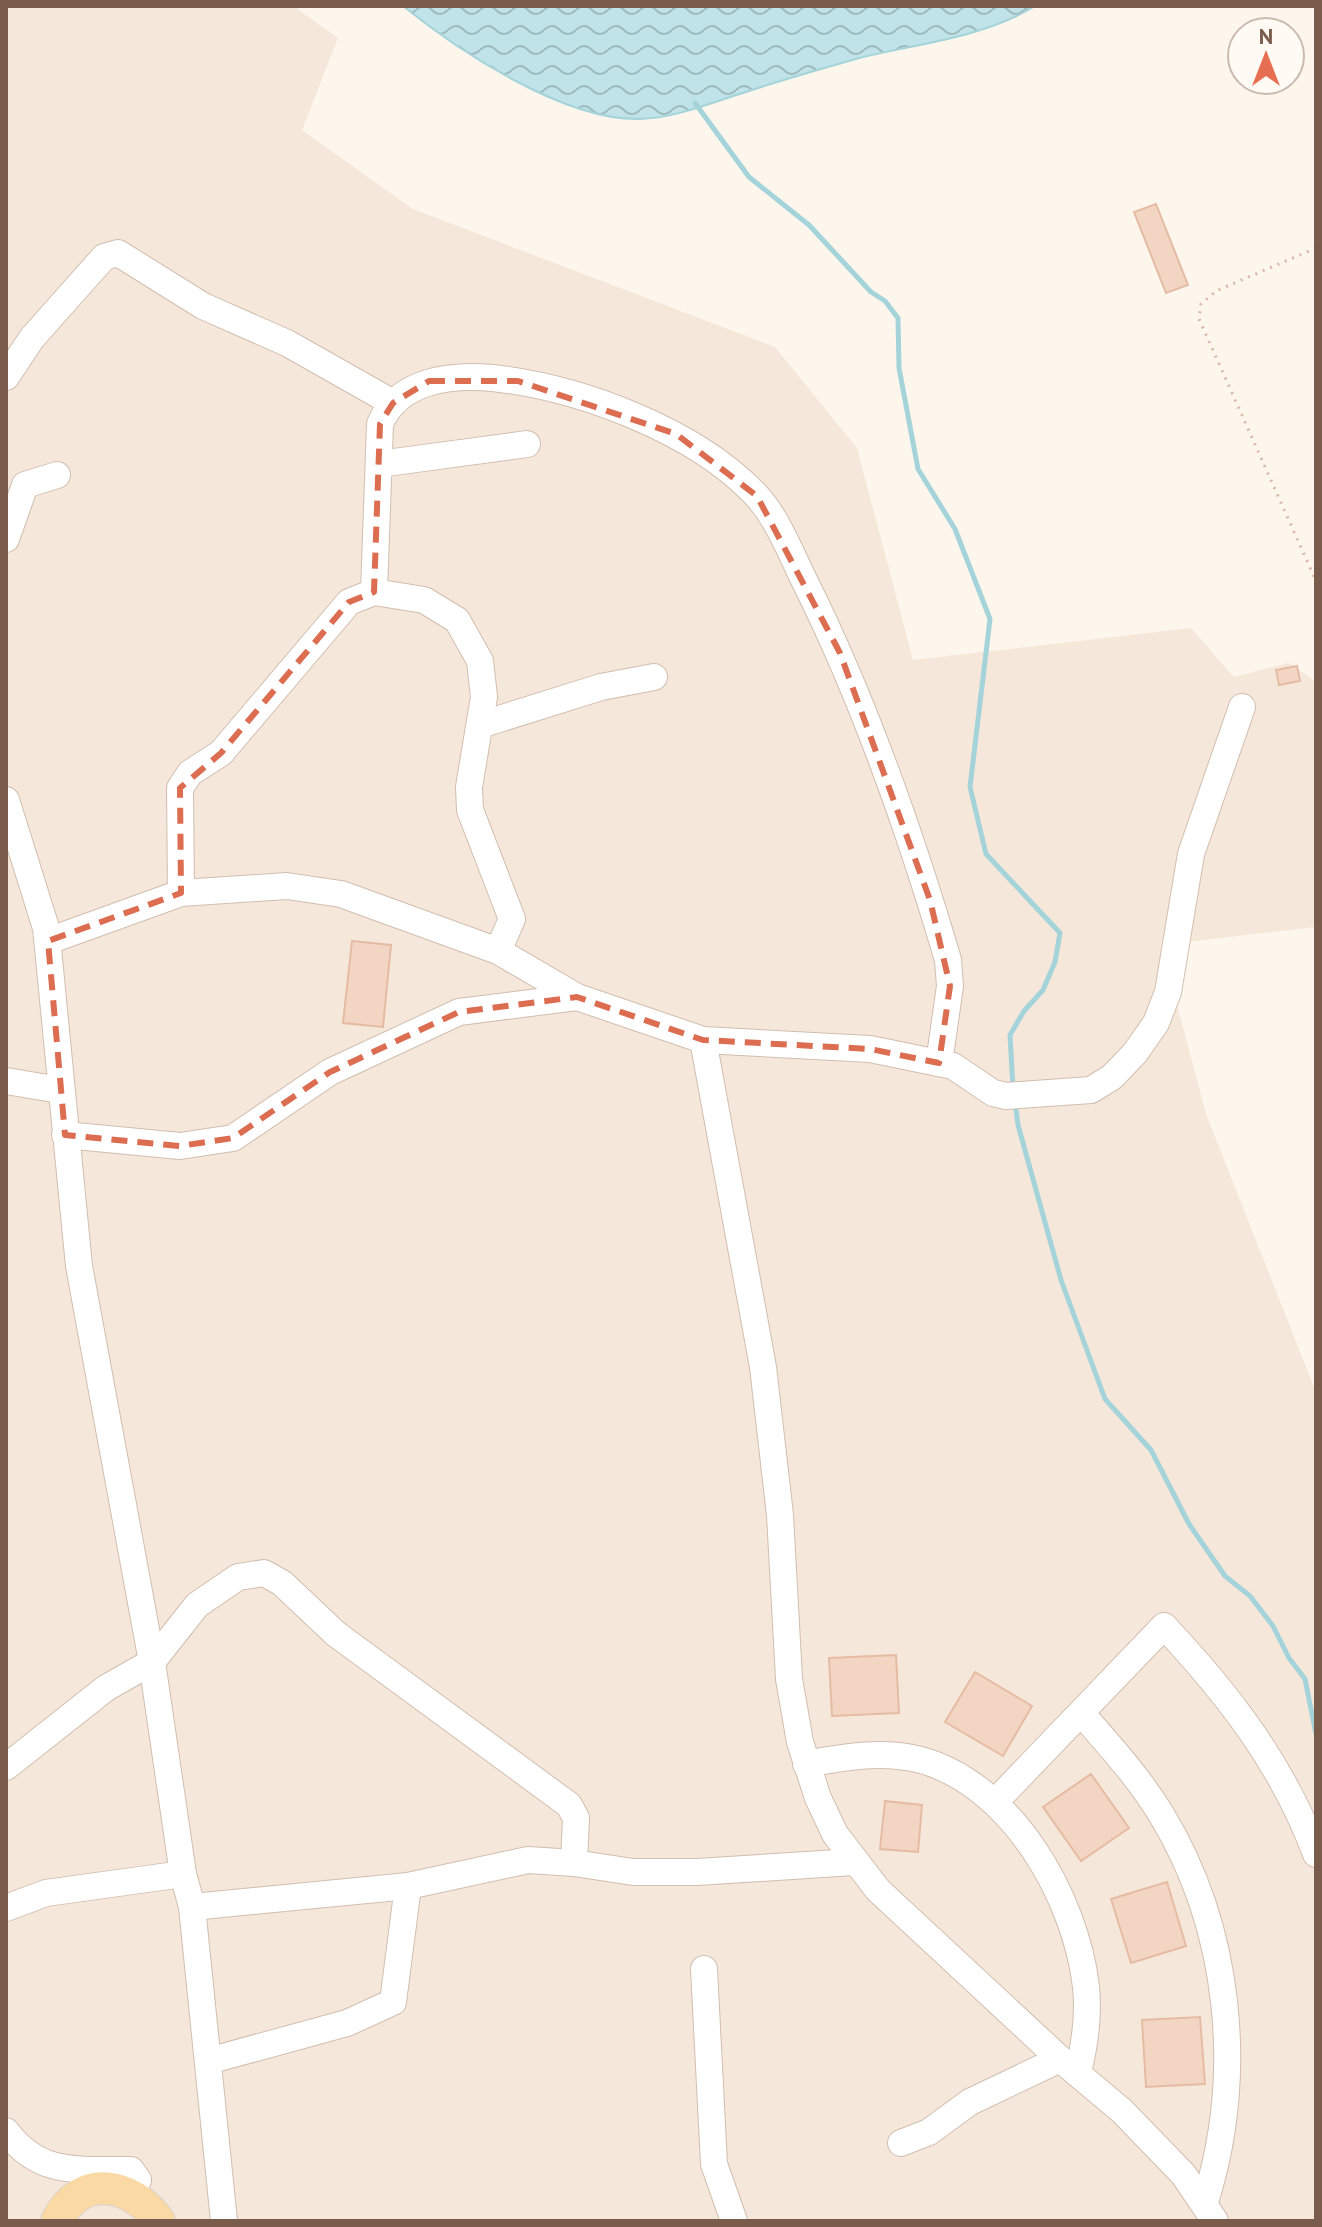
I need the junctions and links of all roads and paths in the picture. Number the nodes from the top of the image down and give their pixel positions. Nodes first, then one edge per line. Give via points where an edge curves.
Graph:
1 (1316, 248) edge
2 (6, 377) edge
3 (393, 403) junction
4 (527, 444) dead end
5 (379, 464) junction
6 (57, 475) dead end
7 (6, 539) edge
8 (1316, 581) edge
9 (374, 592) junction
10 (654, 677) dead end
11 (1242, 707) dead end
12 (480, 725) junction
13 (6, 800) edge
14 (181, 893) junction
15 (48, 941) junction
16 (498, 951) junction
17 (577, 997) junction
18 (703, 1040) junction
19 (939, 1063) junction
20 (6, 1081) edge
21 (60, 1090) junction
22 (65, 1135) junction
23 (152, 1662) junction
24 (1082, 1714) junction
25 (806, 1764) junction
26 (6, 1767) edge
27 (995, 1802) junction
28 (1316, 1854) edge
29 (854, 1862) junction
30 (574, 1863) junction
31 (183, 1874) junction
32 (408, 1886) junction
33 (192, 1907) junction
34 (6, 1908) edge
35 (704, 1969) dead end
36 (208, 2061) junction
37 (1069, 2066) junction
38 (6, 2131) edge
39 (901, 2143) dead end
40 (133, 2195) junction
41 (1210, 2211) edge
42 (57, 2221) edge
43 (159, 2221) edge
44 (224, 2221) edge
45 (734, 2221) edge

1 - 8 path via 1216,291 1201,304 1199,319
2 - 3 street via 32,338 104,257 118,253 203,306 287,343
3 - 5 street via 380,424
3 - 19 street via 429,381 476,376 518,381 676,434 731,471 757,496 840,653 930,900 950,986
4 - 5 street
5 - 9 street
6 - 7 street via 25,485
9 - 12 street via 424,600 457,620 480,661
9 - 14 street via 349,602 221,753 190,773 180,788
10 - 12 street via 601,687
11 - 19 street via 1191,854 1168,992 1156,1023 1112,1077 1091,1090 1017,1095 993,1093 953,1066
12 - 16 street via 470,810 512,919
13 - 15 street
14 - 15 street
14 - 16 street via 287,886 341,894
15 - 21 street
16 - 17 street
17 - 18 street
17 - 22 street via 459,1012 330,1072 233,1138 180,1146
18 - 19 street via 870,1049
18 - 25 street via 763,1367 780,1515 789,1679
20 - 21 street
21 - 22 street
22 - 23 street via 79,1266
23 - 26 street via 106,1688
23 - 30 street via 197,1605 238,1577 264,1573 282,1583 336,1634 569,1805 576,1818
23 - 31 street
24 - 27 street
24 - 28 street via 1164,1626 1259,1741
24 - 41 street via 1162,1816 1191,1872 1211,1931 1223,1994 1227,2083
25 - 27 street via 866,1754 906,1757 955,1773
25 - 29 street via 818,1798
27 - 37 street via 1050,1878 1078,1949 1087,2005
29 - 30 street via 697,1872 633,1872
29 - 37 street
30 - 32 street via 528,1860
31 - 33 street
31 - 34 street via 46,1893
32 - 33 street
32 - 36 street via 393,2002 347,2023
33 - 36 street
35 - 45 street via 714,2164
36 - 44 street
37 - 39 street via 970,2102 929,2132
37 - 41 street via 1152,2141
38 - 40 street via 29,2157 55,2167 131,2170 138,2180
40 - 42 main road via 94,2190 69,2204
40 - 43 main road

